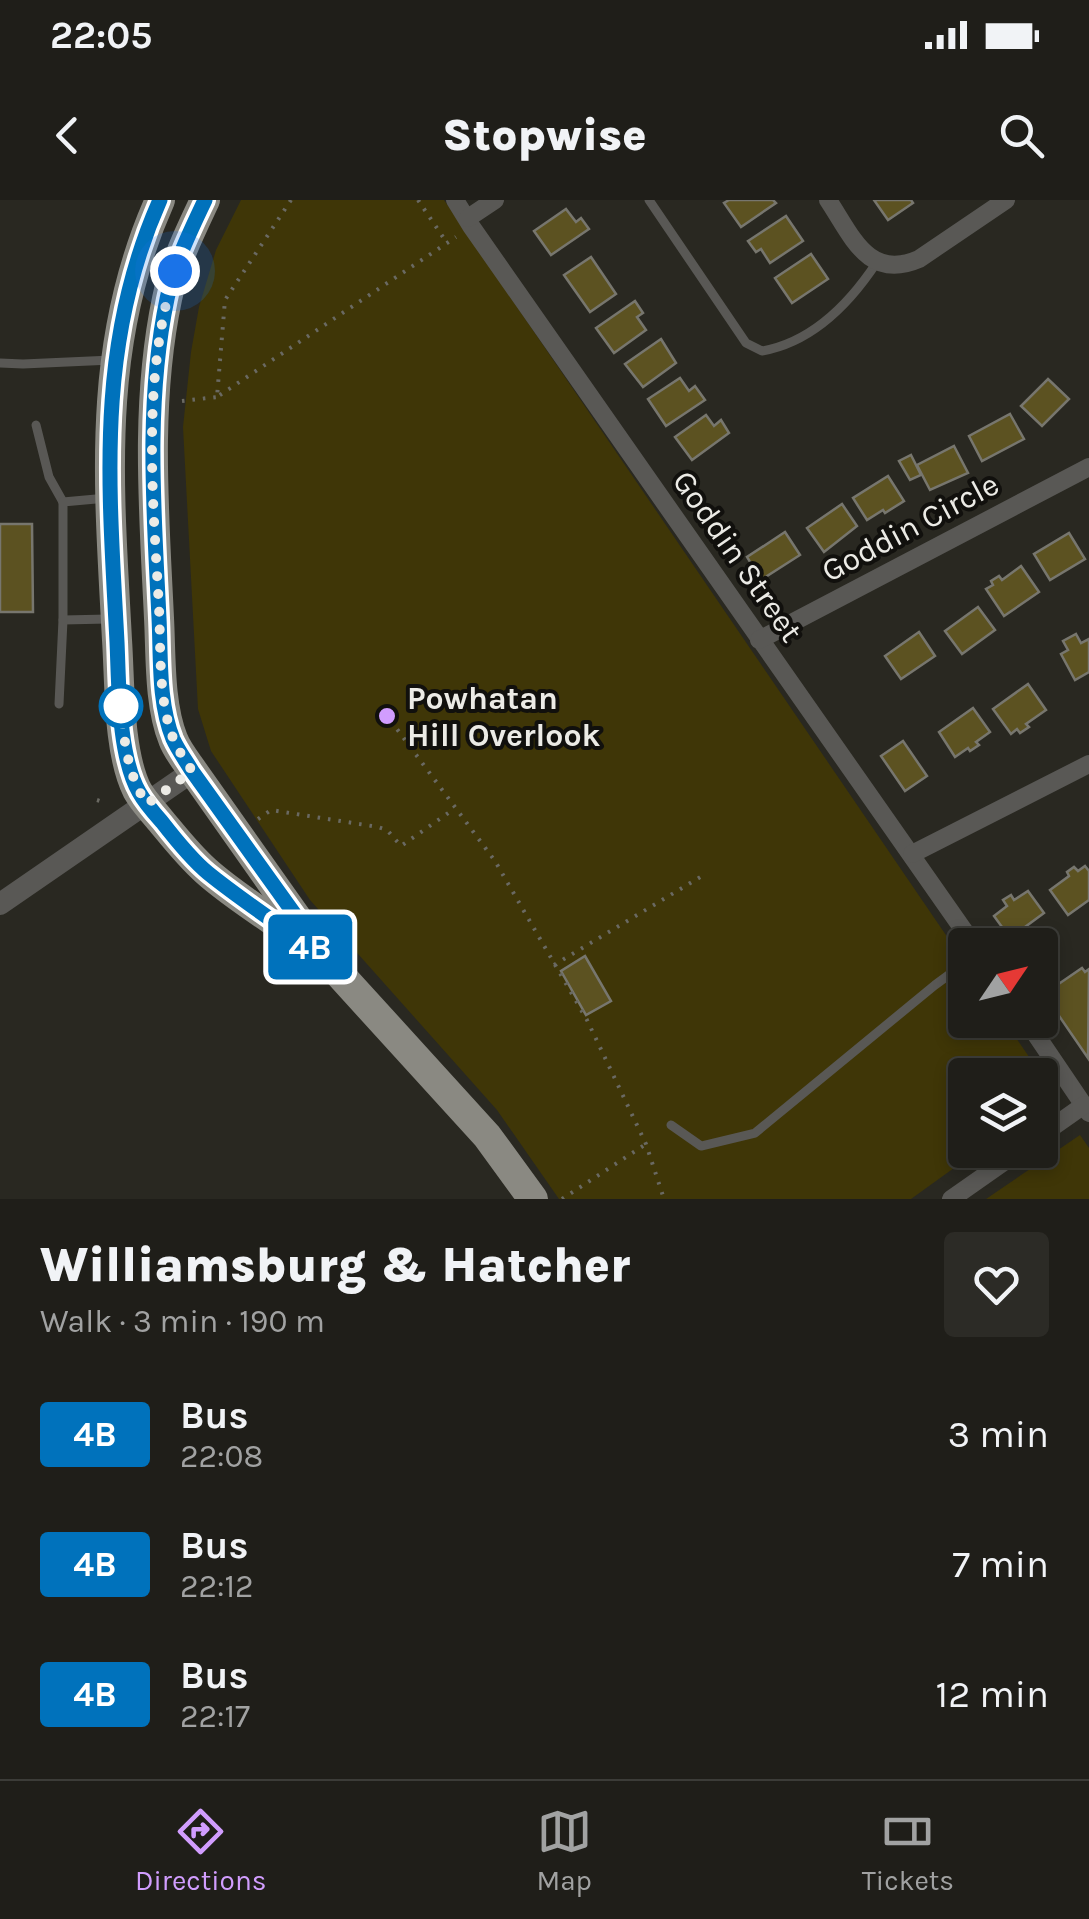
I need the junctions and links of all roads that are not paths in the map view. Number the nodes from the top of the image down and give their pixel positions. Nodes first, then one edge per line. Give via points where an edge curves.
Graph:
1 (160, 200) edge
2 (206, 200) edge
3 (455, 200) edge
4 (495, 200) edge
5 (649, 200) edge
6 (828, 200) edge
7 (1006, 200) edge
8 (470, 222) junction
9 (877, 262) junction
10 (116, 360) junction
11 (0, 362) edge
12 (36, 425) dead end
13 (1089, 467) edge
14 (110, 498) junction
15 (63, 502) junction
16 (116, 619) junction
17 (63, 620) junction
18 (759, 640) junction
19 (59, 704) dead end
20 (1089, 764) edge
21 (192, 771) junction
22 (147, 804) junction
23 (912, 854) junction
24 (0, 904) edge
25 (962, 928) edge
26 (326, 958) junction
27 (948, 975) edge
28 (1039, 1038) edge
29 (1087, 1107) edge
30 (671, 1125) dead end
31 (1058, 1125) edge
32 (995, 1168) edge
33 (534, 1199) edge
34 (951, 1199) edge

1 - 10 main road via 131,280
2 - 21 main road via 167,297 152,435 164,700 173,738
3 - 8 street, Goddin Street
4 - 8 street
5 - 9 lane via 746,343 762,350 790,342 834,315
6 - 9 street
7 - 9 street via 919,260 905,266
8 - 18 street, Goddin Street
10 - 11 lane
10 - 14 main road
12 - 15 lane via 48,477
13 - 18 street, Goddin Circle
14 - 15 lane
14 - 16 main road
15 - 17 lane
16 - 17 lane
16 - 22 main road via 126,752
17 - 19 lane
18 - 23 street, Goddin Street
20 - 23 street
21 - 22 street
21 - 26 main road
22 - 24 street
22 - 26 main road via 207,872
23 - 25 street, Goddin Street
26 - 33 main road via 488,1136
27 - 30 lane via 754,1133 701,1146
28 - 29 street
29 - 31 street
32 - 34 street

